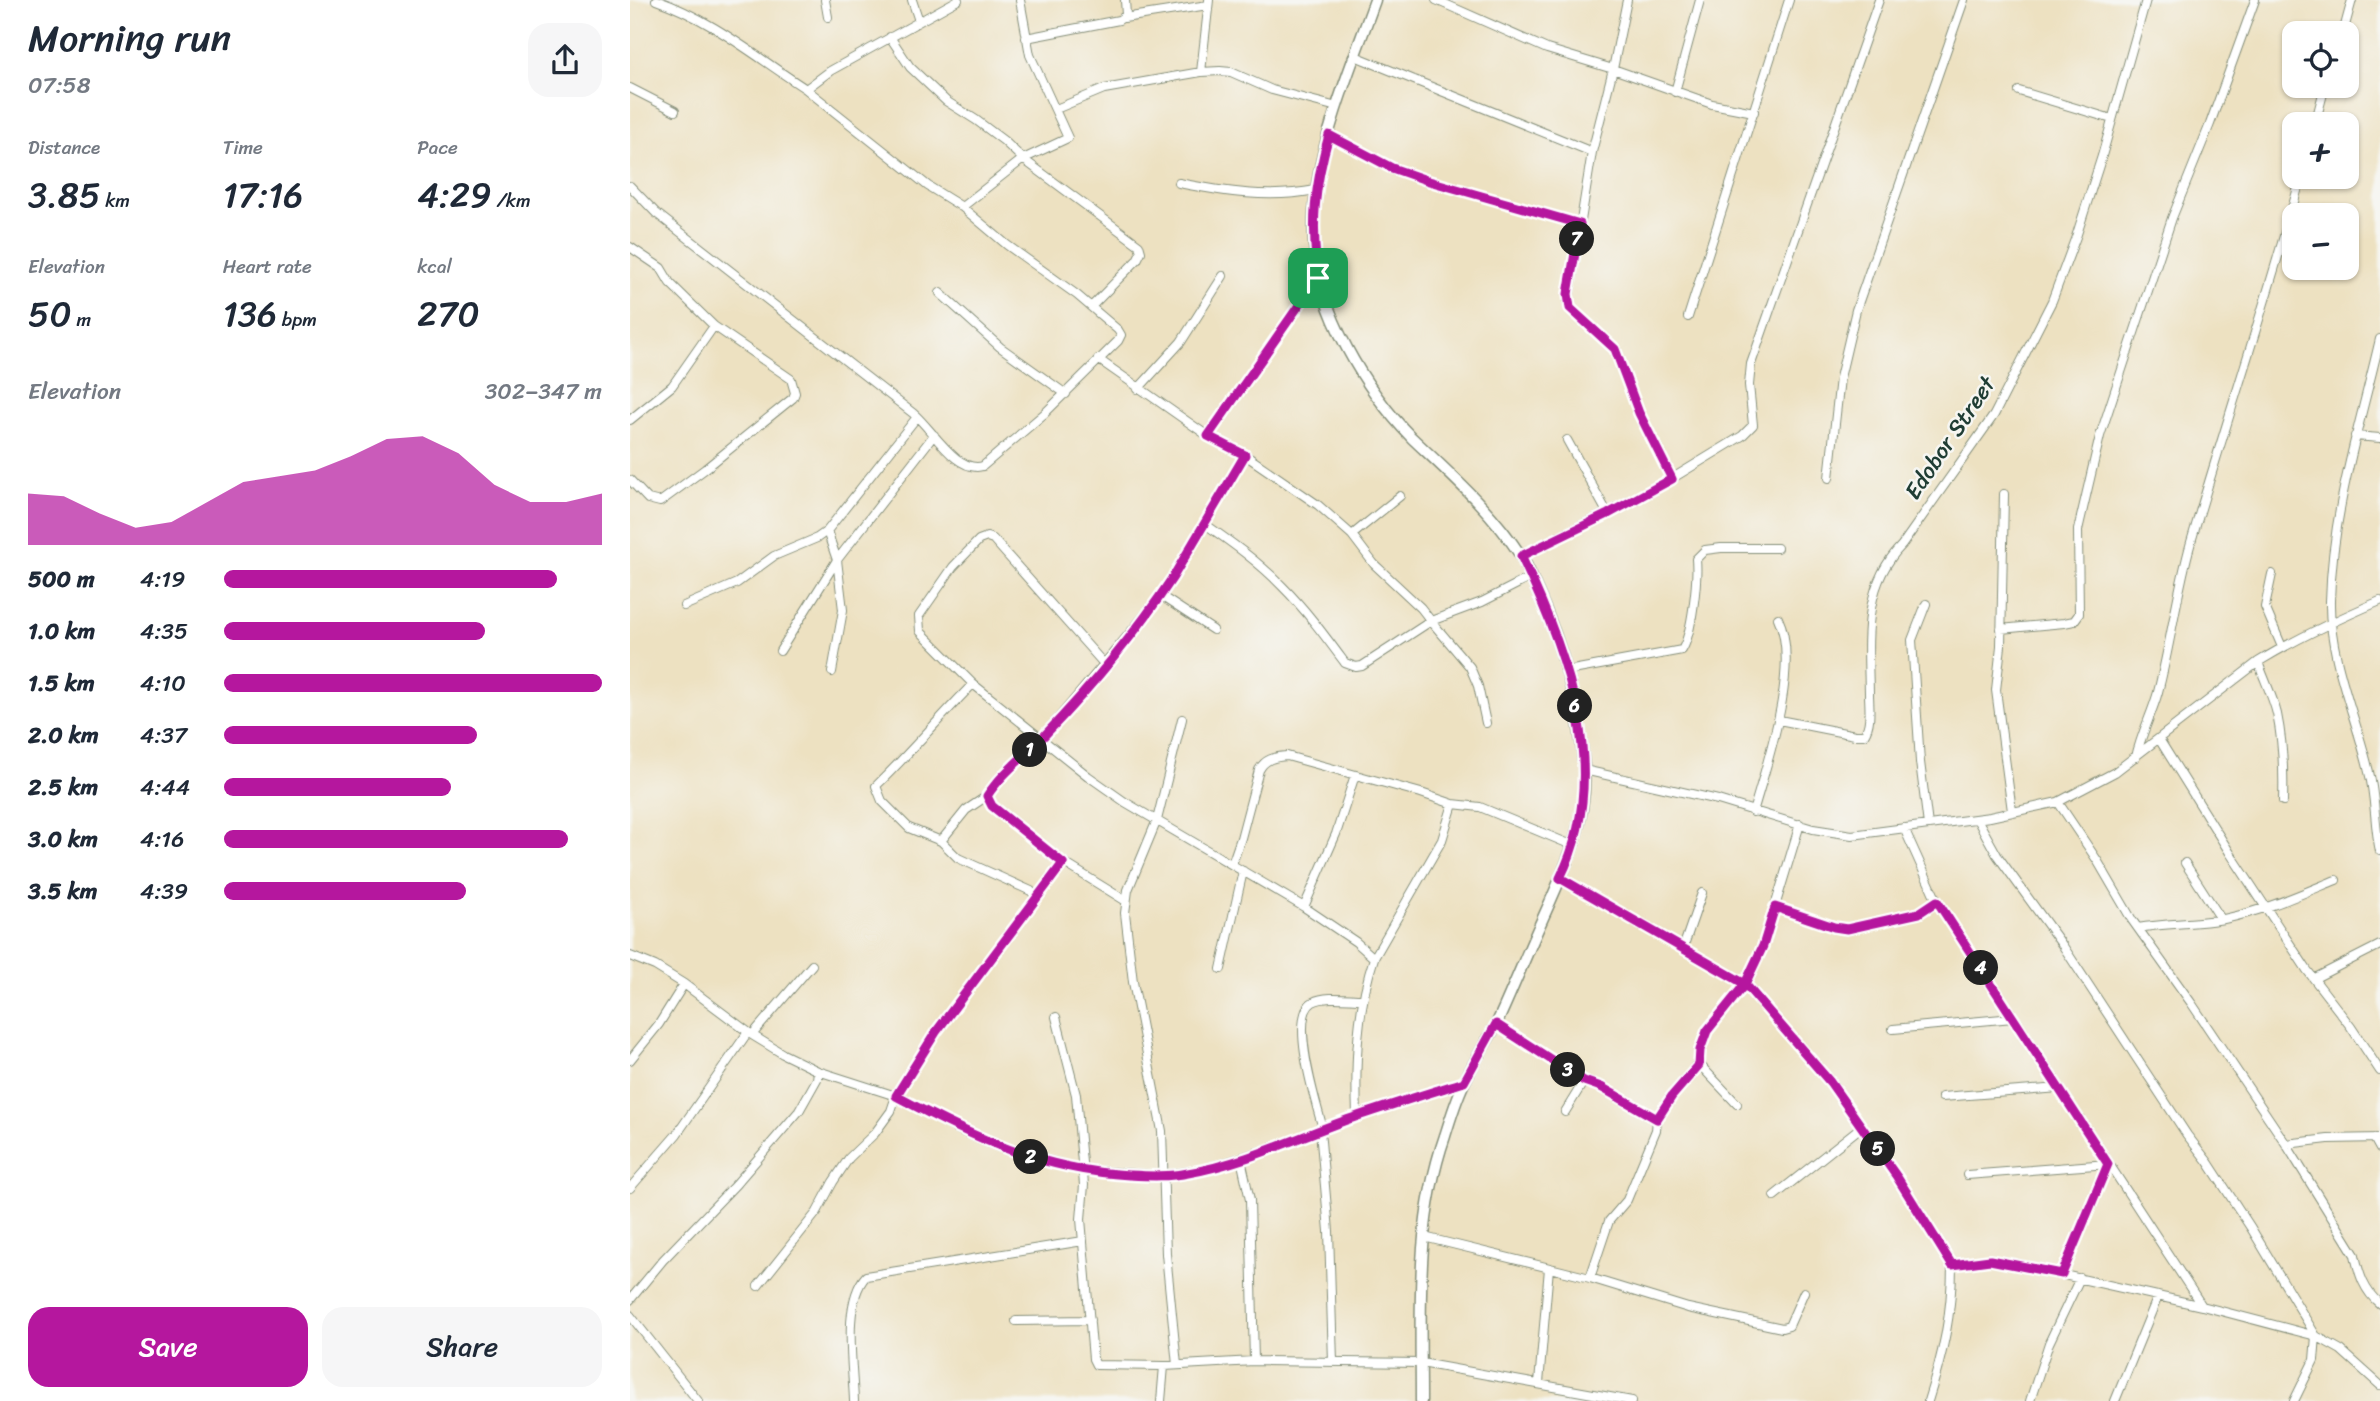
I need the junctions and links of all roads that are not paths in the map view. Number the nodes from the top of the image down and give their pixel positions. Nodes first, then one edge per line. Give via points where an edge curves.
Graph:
1 (656, 0) edge
2 (825, 0) edge
3 (912, 0) edge
4 (958, 0) edge
5 (1020, 0) edge
6 (1125, 0) edge
7 (1375, 0) edge
8 (1436, 0) edge
9 (1627, 0) edge
10 (1700, 0) edge
11 (1789, 0) edge
12 (1880, 0) edge
13 (1964, 0) edge
14 (2146, 0) edge
15 (2255, 0) edge
16 (2352, 0) edge
17 (1209, 3) edge
18 (828, 17) dead end
19 (1124, 18) junction
20 (919, 21) junction
21 (2346, 21) edge
22 (890, 37) junction
23 (1026, 38) junction
24 (1355, 56) junction
25 (1613, 69) junction
26 (1201, 72) junction
27 (630, 88) edge
28 (806, 89) junction
29 (2020, 91) dead end
30 (1675, 92) junction
31 (1337, 107) junction
32 (1056, 109) junction
33 (675, 111) dead end
34 (1754, 112) junction
35 (2112, 119) junction
36 (1329, 135) junction
37 (1592, 152) junction
38 (1023, 159) junction
39 (1179, 183) dead end
40 (630, 186) edge
41 (2297, 189) edge
42 (1316, 190) junction
43 (962, 207) junction
44 (1580, 224) junction
45 (630, 247) edge
46 (1223, 276) dead end
47 (1318, 278) junction
48 (940, 293) dead end
49 (1091, 307) junction
50 (1688, 317) dead end
51 (714, 326) junction
52 (2380, 339) edge
53 (2378, 354) edge
54 (1098, 359) junction
55 (1138, 389) junction
56 (1066, 394) junction
57 (917, 417) junction
58 (630, 420) edge
59 (934, 435) junction
60 (1208, 436) junction
61 (2356, 436) junction
62 (2380, 438) edge
63 (1567, 440) dead end
64 (1245, 455) junction
65 (1829, 478) dead end
66 (1672, 479) junction
67 (630, 480) edge
68 (2004, 494) dead end
69 (1400, 496) dead end
70 (1608, 514) junction
71 (1205, 524) junction
72 (827, 531) junction
73 (1352, 535) junction
74 (1777, 548) dead end
75 (1521, 556) junction
76 (837, 560) junction
77 (2272, 574) dead end
78 (1531, 577) junction
79 (1161, 596) junction
80 (2380, 601) edge
81 (1926, 604) dead end
82 (684, 606) dead end
83 (1778, 618) dead end
84 (1431, 621) junction
85 (2332, 622) junction
86 (2001, 629) junction
87 (1213, 630) dead end
88 (2282, 647) junction
89 (780, 651) dead end
90 (2258, 663) junction
91 (1105, 665) junction
92 (1567, 671) junction
93 (832, 672) dead end
94 (973, 684) junction
95 (1182, 719) dead end
96 (1779, 720) junction
97 (1486, 723) dead end
98 (1042, 738) junction
99 (2159, 739) junction
100 (2136, 757) junction
101 (1584, 770) junction
102 (1354, 775) junction
103 (987, 796) junction
104 (2283, 801) dead end
105 (2058, 802) junction
106 (1453, 804) junction
107 (2012, 811) junction
108 (1753, 812) junction
109 (1977, 819) junction
110 (1157, 820) junction
111 (1800, 824) junction
112 (1928, 825) junction
113 (1904, 828) junction
114 (941, 841) junction
115 (1574, 846) junction
116 (2380, 851) edge
117 (1063, 863) junction
118 (2185, 863) dead end
119 (1232, 864) junction
120 (1243, 871) junction
121 (1560, 878) junction
122 (2336, 880) dead end
123 (1702, 893) dead end
124 (1037, 898) junction
125 (1126, 901) junction
126 (1937, 901) junction
127 (1304, 907) junction
128 (1775, 907) junction
129 (2268, 908) junction
130 (2221, 919) junction
131 (2138, 928) junction
132 (2380, 945) edge
133 (1683, 948) junction
134 (630, 956) edge
135 (1374, 958) junction
136 (812, 965) dead end
137 (1221, 969) dead end
138 (2315, 978) junction
139 (684, 984) junction
140 (1745, 984) junction
141 (1362, 999) junction
142 (1056, 1017) dead end
143 (2014, 1018) junction
144 (1496, 1024) junction
145 (1893, 1029) dead end
146 (750, 1033) junction
147 (630, 1060) edge
148 (1699, 1065) junction
149 (818, 1071) junction
150 (2380, 1072) edge
151 (1584, 1081) junction
152 (1464, 1082) junction
153 (2060, 1088) junction
154 (896, 1096) junction
155 (1942, 1097) dead end
156 (1737, 1104) dead end
157 (1565, 1112) dead end
158 (1357, 1116) junction
159 (1657, 1119) junction
160 (1861, 1127) junction
161 (1322, 1130) junction
162 (2377, 1138) edge
163 (2286, 1144) junction
164 (2380, 1149) edge
165 (1241, 1159) junction
166 (2108, 1164) junction
167 (1081, 1170) junction
168 (1967, 1175) dead end
169 (1163, 1176) junction
170 (630, 1188) edge
171 (1774, 1196) dead end
172 (1424, 1237) junction
173 (1083, 1241) junction
174 (1952, 1265) junction
175 (1549, 1268) junction
176 (2062, 1274) junction
177 (1590, 1278) junction
178 (2080, 1278) junction
179 (758, 1286) dead end
180 (1804, 1292) dead end
181 (2158, 1296) junction
182 (630, 1300) edge
183 (2380, 1304) edge
184 (2202, 1306) junction
185 (630, 1315) edge
186 (1090, 1320) junction
187 (1016, 1321) dead end
188 (2315, 1336) junction
189 (1254, 1361) junction
190 (1333, 1362) junction
191 (1421, 1363) junction
192 (1177, 1365) junction
193 (1164, 1366) junction
194 (1539, 1383) junction
195 (2380, 1385) edge
196 (698, 1401) edge
197 (855, 1401) edge
198 (1161, 1401) edge
199 (1421, 1401) edge
200 (1632, 1401) edge
201 (1928, 1401) edge
202 (2030, 1401) edge
203 (2115, 1401) edge
204 (2294, 1401) edge

1 - 28 street via 732,37
2 - 18 street
3 - 20 street
4 - 20 street
5 - 23 street
6 - 19 street
7 - 24 street
8 - 25 street via 1547,49
9 - 25 street
10 - 30 street
11 - 34 street
12 - 66 street via 1751,364 1753,425
13 - 65 street via 1856,310 1840,378
14 - 35 street, Edobor Street
15 - 86 street via 2172,218 2100,436 2078,530 2079,614 2064,623
16 - 21 street
17 - 19 street
17 - 26 street
19 - 23 street
20 - 22 street
22 - 28 street
22 - 38 street via 910,67 946,102
23 - 32 street via 1034,66
24 - 31 street
24 - 37 street
25 - 30 street
25 - 37 street
26 - 31 street via 1231,72 1272,90
26 - 32 street via 1104,89
27 - 33 street
28 - 43 street via 928,186
29 - 35 street
30 - 34 street
31 - 36 street
32 - 38 street via 1068,138
34 - 50 street
35 - 96 street, Edobor Street via 2077,233 2032,341 1994,415 1888,559 1879,578 1868,632 1868,729 1864,735 1855,735
36 - 42 street
36 - 44 street via 1392,168
37 - 44 street
38 - 43 street
38 - 49 street via 1139,245 1137,260
39 - 42 street via 1241,194 1292,195
40 - 57 street via 656,213
41 - 100 street via 2192,540 2163,672
42 - 47 street
43 - 49 street
44 - 66 street via 1568,294 1570,308 1615,349 1639,413
45 - 51 street via 661,268
46 - 55 street via 1181,342
47 - 60 street
47 - 75 street via 1332,317 1375,392 1411,436 1466,488
48 - 56 street via 1000,347
49 - 54 street via 1121,335
51 - 58 street via 672,386
51 - 67 street via 791,379 793,398 660,502 648,499
52 - 53 street
53 - 61 street
54 - 55 street
54 - 56 street
55 - 60 street
56 - 59 street via 983,466 962,464
57 - 59 street
57 - 72 street
59 - 76 street
60 - 64 street
61 - 62 street
61 - 85 street via 2340,504
63 - 70 street
64 - 71 street
64 - 73 street via 1318,505
66 - 70 street
68 - 86 street
69 - 73 street
70 - 75 street
71 - 79 street
71 - 84 street via 1281,585 1351,666 1362,666
72 - 76 street
72 - 82 street via 774,556 737,583
73 - 84 street
74 - 92 street via 1705,550 1696,559 1690,630 1682,650
75 - 78 street
76 - 89 street
76 - 93 street via 843,610
77 - 88 street via 2265,607
78 - 84 street
78 - 92 street
79 - 87 street
79 - 91 street
80 - 85 street
81 - 112 street via 1912,640
83 - 96 street via 1785,643
84 - 97 street via 1470,667
85 - 88 street
85 - 116 street via 2370,773
86 - 107 street via 1996,690
88 - 90 street
90 - 99 street
90 - 104 street via 2277,718
91 - 94 street via 987,537 953,567 918,621 920,631
91 - 98 street
92 - 101 street
94 - 98 street
94 - 114 street via 876,786 882,801 909,828
95 - 110 street
96 - 108 street
98 - 103 street
98 - 110 street via 1088,776
99 - 100 street
99 - 129 street
100 - 105 street
101 - 108 street
101 - 115 street
102 - 106 street
102 - 119 street via 1287,756 1269,759 1259,770
102 - 127 street via 1336,834
103 - 114 street via 966,810
103 - 117 street via 992,806
105 - 107 street
105 - 131 street
106 - 115 street via 1480,807
106 - 135 street via 1442,840
107 - 109 street
108 - 111 street
109 - 112 street
109 - 188 street via 1997,855 2208,1162
110 - 119 street
110 - 125 street
111 - 113 street via 1852,835
111 - 128 street
112 - 113 street
113 - 126 street
114 - 124 street via 958,858 1031,891
115 - 121 street
117 - 124 street
117 - 125 street
118 - 130 street
119 - 120 street
120 - 127 street
120 - 137 street
121 - 133 street
121 - 144 street
122 - 129 street
123 - 133 street
124 - 154 street via 936,1032
125 - 169 street via 1133,982 1162,1132
126 - 128 street via 1919,913 1847,929
126 - 143 street
127 - 135 street
128 - 140 street
129 - 130 street
129 - 138 street
130 - 131 street
131 - 163 street
132 - 138 street
133 - 140 street
134 - 139 street
135 - 141 street
136 - 146 street
138 - 150 street
139 - 146 street
139 - 147 street
140 - 148 street via 1707,1031
140 - 160 street via 1830,1082
141 - 158 street via 1356,1053
141 - 161 street via 1314,1001 1303,1016 1304,1047
142 - 167 street via 1076,1094
143 - 145 street
143 - 153 street
144 - 151 street
144 - 152 street
146 - 149 street
146 - 170 street via 677,1134
148 - 156 street
148 - 159 street
149 - 154 street
149 - 182 street via 799,1111
151 - 157 street
151 - 159 street
152 - 158 street
152 - 172 street via 1432,1179
153 - 155 street
153 - 166 street
154 - 167 street via 997,1146
154 - 179 street via 891,1111 849,1157 817,1212
158 - 161 street
159 - 177 street via 1627,1200 1609,1221
160 - 171 street
160 - 174 street
161 - 165 street
161 - 190 street
162 - 163 street
162 - 164 street
163 - 183 street via 2355,1255 2370,1296
165 - 169 street
165 - 189 street via 1250,1200
166 - 168 street
166 - 176 street
166 - 184 street
167 - 169 street
167 - 173 street
169 - 192 street
172 - 175 street
172 - 191 street via 1419,1294
173 - 186 street
173 - 197 street via 866,1276 854,1299
174 - 176 street via 1990,1260
174 - 201 street via 1947,1337
175 - 177 street
175 - 194 street
176 - 178 street
177 - 180 street via 1688,1308 1783,1328 1789,1326
178 - 181 street
178 - 202 street via 2049,1343
181 - 184 street
181 - 203 street
184 - 188 street
185 - 196 street
186 - 187 street
186 - 193 street via 1096,1365
188 - 195 street via 2340,1350
188 - 204 street via 2314,1360
189 - 190 street
189 - 192 street
190 - 191 street
191 - 194 street
191 - 199 street
192 - 193 street
193 - 198 street
194 - 200 street

